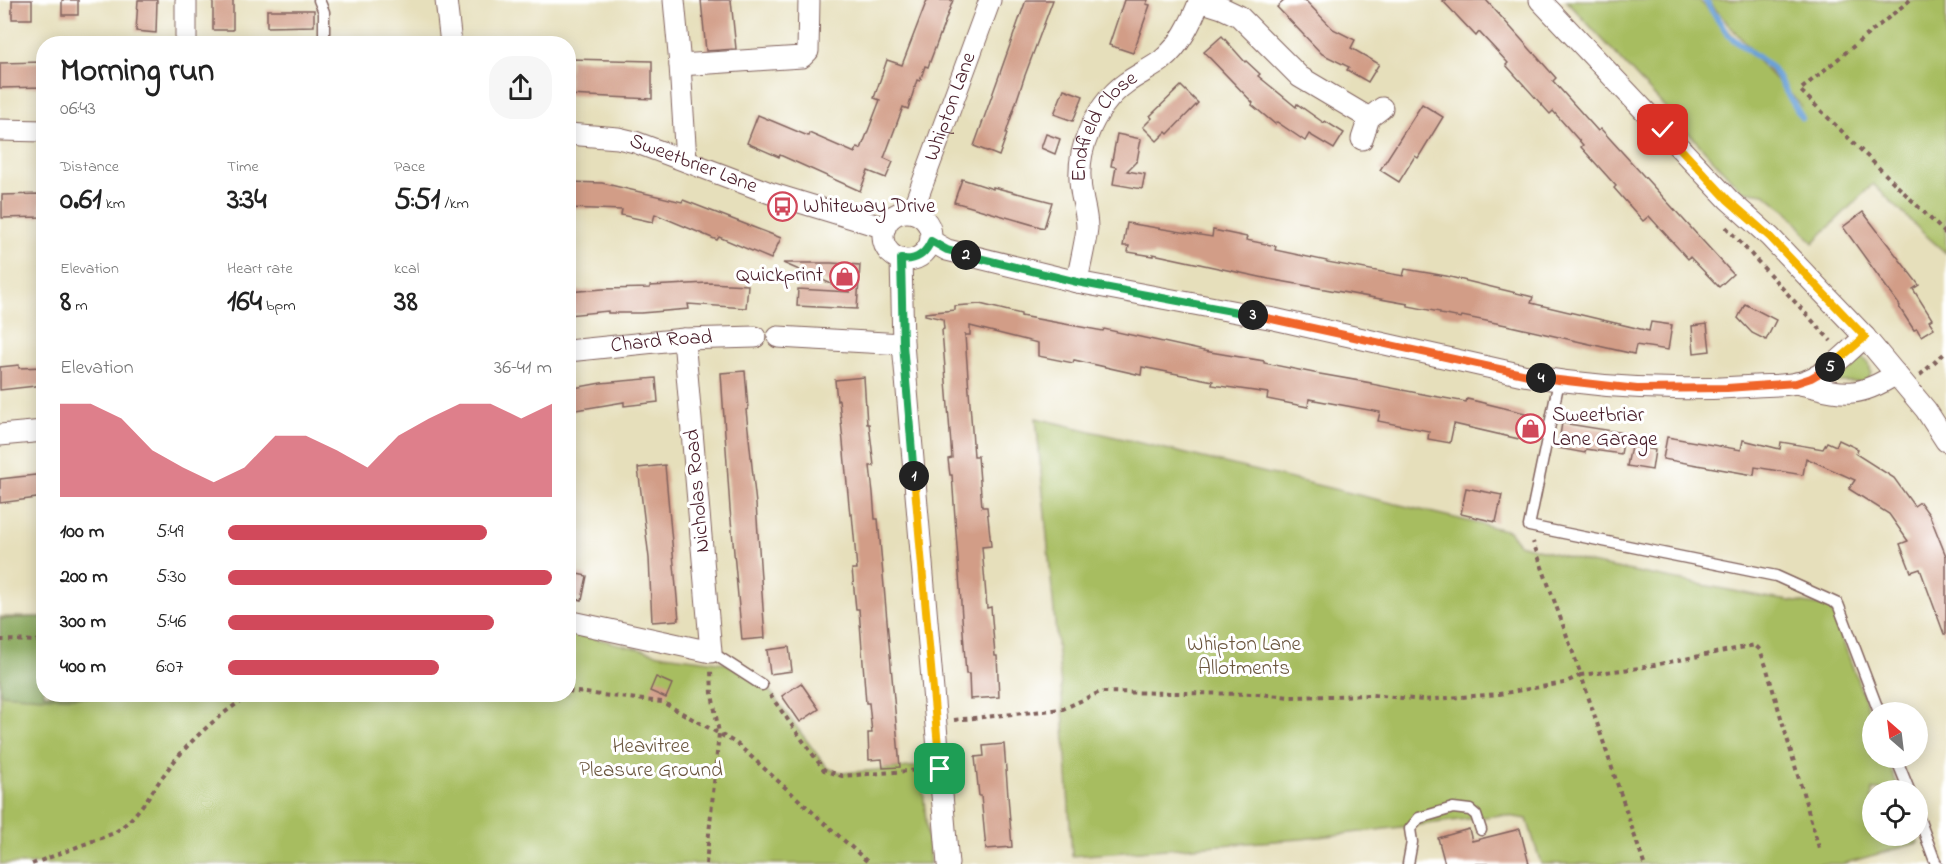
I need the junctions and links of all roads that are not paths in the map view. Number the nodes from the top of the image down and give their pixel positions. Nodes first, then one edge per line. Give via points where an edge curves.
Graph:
1 (186, 0) edge
2 (319, 0) edge
3 (446, 0) edge
4 (674, 0) edge
5 (809, 0) edge
6 (990, 0) edge
7 (1540, 0) edge
8 (1200, 1) edge
9 (186, 36) edge
10 (324, 36) edge
11 (450, 36) edge
12 (680, 65) junction
13 (0, 130) edge
14 (36, 131) edge
15 (576, 135) edge
16 (1362, 139) dead end
17 (686, 161) junction
18 (912, 212) junction
19 (885, 228) junction
20 (931, 241) junction
21 (901, 259) junction
22 (1077, 282) junction
23 (755, 337) dead end
24 (778, 337) dead end
25 (1865, 337) junction
26 (684, 339) junction
27 (903, 344) junction
28 (576, 350) edge
29 (1901, 380) junction
30 (1559, 381) junction
31 (1796, 383) junction
32 (36, 432) edge
33 (0, 435) edge
34 (1946, 441) edge
35 (576, 623) edge
36 (711, 648) junction
37 (762, 685) road end
38 (1875, 702) edge
39 (1481, 830) dead end
40 (1928, 846) edge
41 (1933, 863) edge
42 (948, 864) edge
43 (1408, 864) edge

1 - 9 street
2 - 10 lane via 324,12
3 - 11 street
4 - 12 street
5 - 12 street via 808,51 802,57
6 - 18 street, Whipton Lane
7 - 25 street via 1728,200 1770,237
8 - 16 street, Endfield Close via 1239,16 1300,77 1375,113
8 - 22 street, Endfield Close via 1174,48 1124,84 1100,111 1088,133 1080,172 1087,229
12 - 17 street
13 - 14 street
15 - 17 street, Sweetbrier Lane via 635,142
17 - 19 street, Sweetbrier Lane via 770,193
18 - 19 street via 895,215
18 - 20 street via 929,226
19 - 21 street via 884,243 893,256
20 - 21 street via 916,259
20 - 22 street via 947,250
21 - 27 street
22 - 30 street via 1274,319
23 - 26 street, Chard Road
24 - 27 street
25 - 29 street
25 - 31 street via 1827,369
26 - 28 street, Chard Road
26 - 36 street, Nicholas Road
27 - 42 street
29 - 31 street via 1864,392 1840,393
29 - 34 street
30 - 31 street via 1637,389
30 - 38 lane via 1529,526 1776,576 1838,604
32 - 33 street
35 - 36 street
36 - 37 lane
39 - 43 lane via 1470,810 1453,808 1419,818 1410,829
40 - 41 lane

